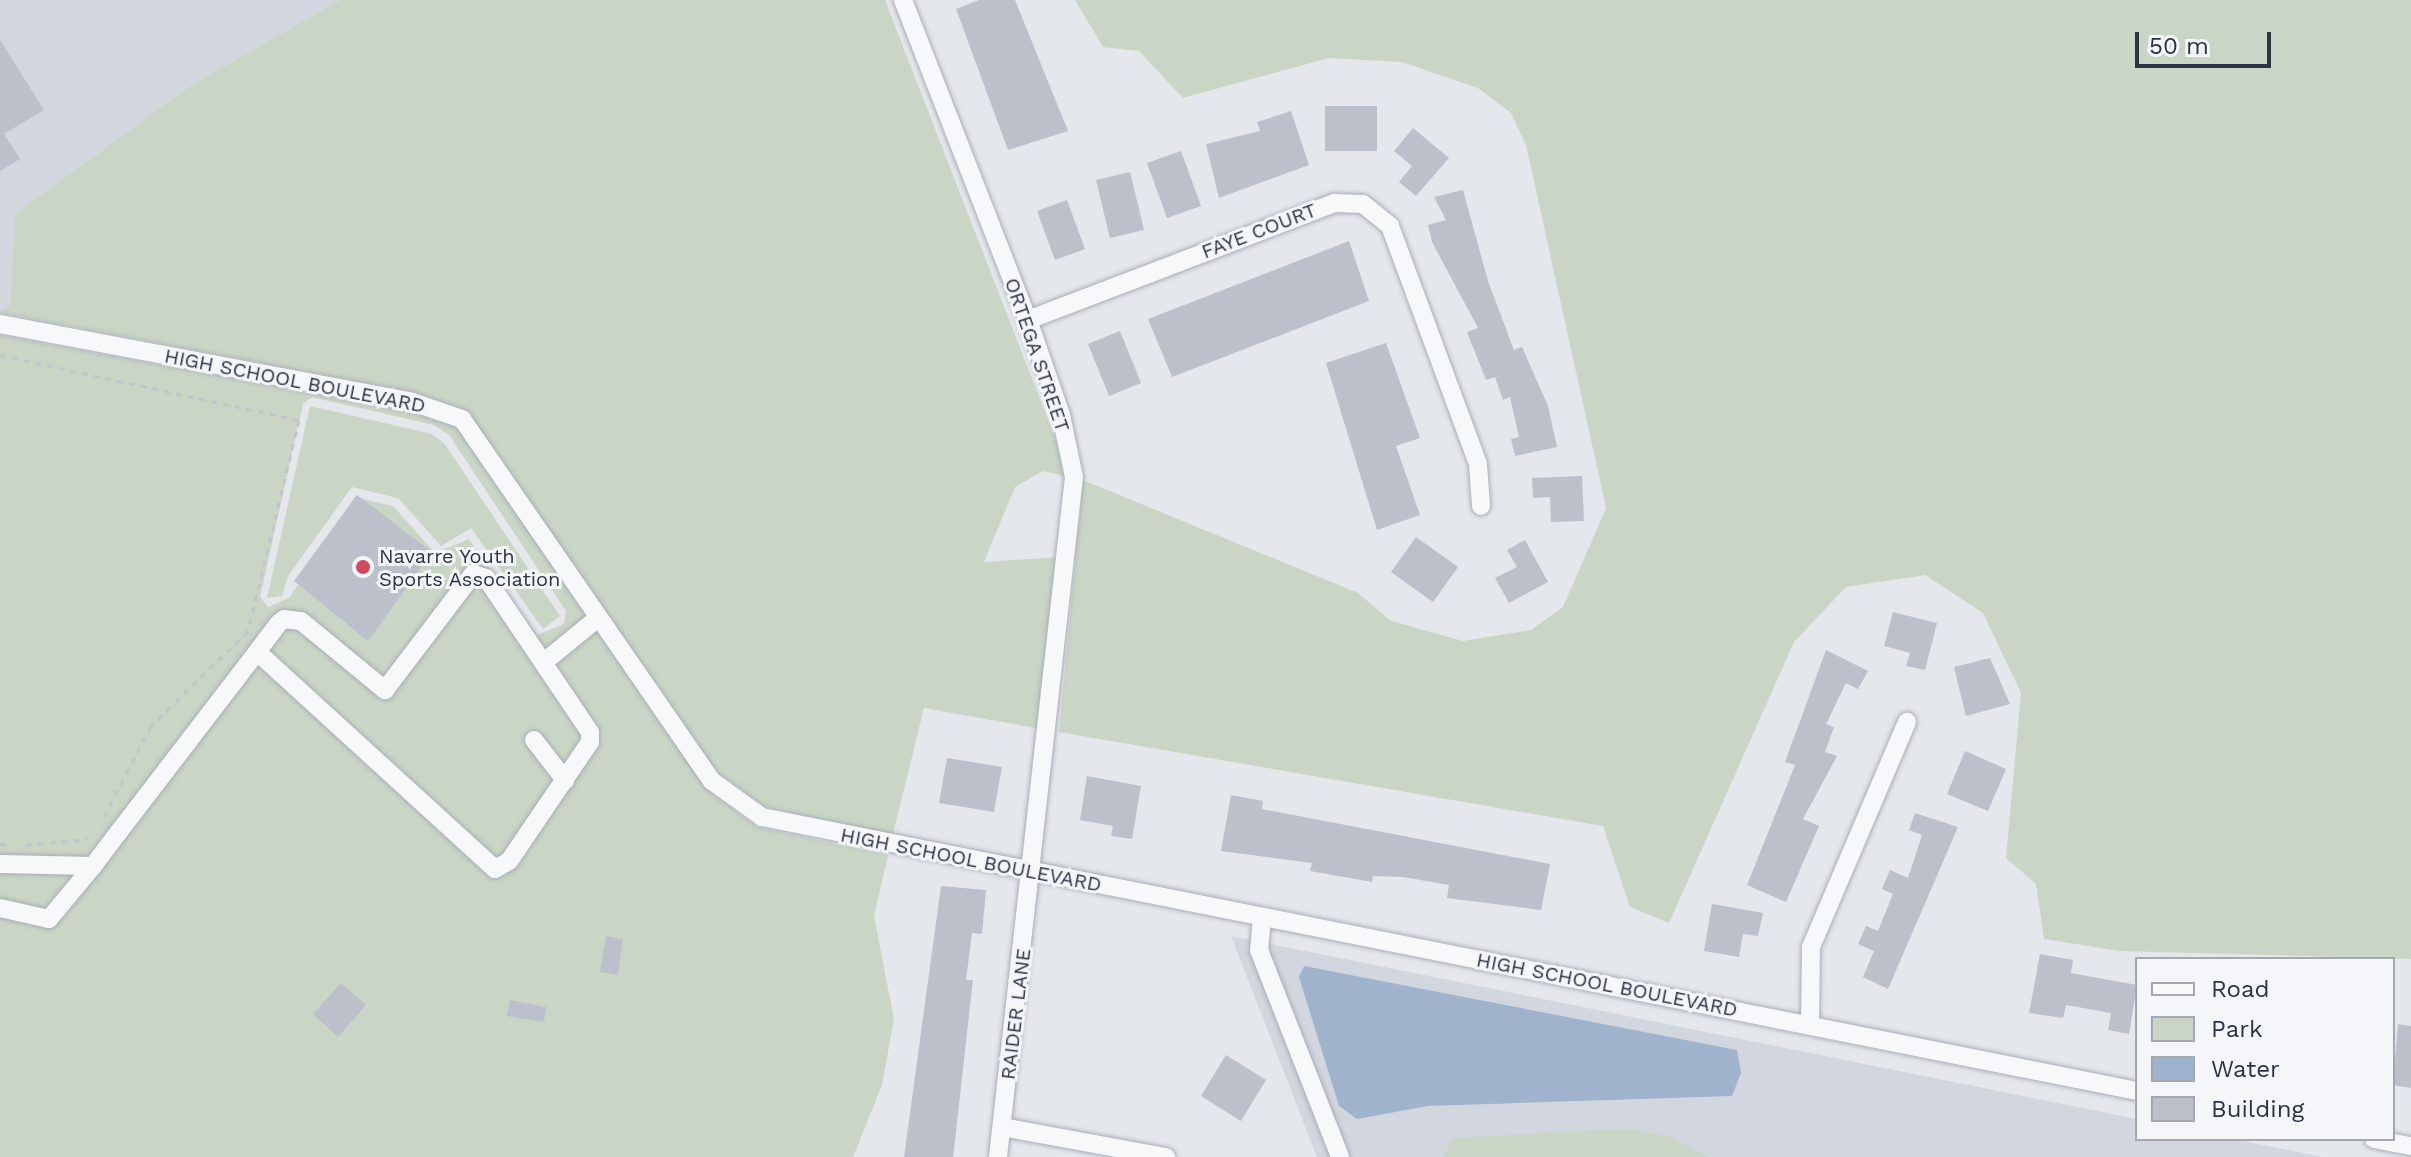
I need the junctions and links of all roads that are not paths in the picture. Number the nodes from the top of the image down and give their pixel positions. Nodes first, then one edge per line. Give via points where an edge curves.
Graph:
1 (903, 0) edge
2 (1028, 320) junction
3 (0, 324) edge
4 (1481, 506) dead end
5 (598, 618) junction
6 (257, 652) junction
7 (544, 662) junction
8 (1907, 722) dead end
9 (534, 740) dead end
10 (565, 780) junction
11 (0, 864) edge
12 (93, 866) junction
13 (1034, 871) junction
14 (0, 908) edge
15 (1262, 917) junction
16 (1810, 1025) junction
17 (2135, 1091) edge
18 (1002, 1127) junction
19 (2385, 1141) edge
20 (2411, 1146) edge
21 (998, 1157) edge
22 (1166, 1157) edge
23 (1340, 1157) edge

1 - 2 street, ORTEGA STREET
2 - 4 street, FAYE COURT via 1334,203 1363,204 1390,226 1478,464
2 - 13 street, ORTEGA STREET via 1061,415 1074,477
3 - 5 street, HIGH SCHOOL BOULEVARD via 445,410 482,444
5 - 7 street
5 - 13 street, HIGH SCHOOL BOULEVARD via 735,802 791,826
6 - 7 street via 279,623 295,619 385,690 478,574
6 - 10 street via 490,867 509,861
6 - 12 street
7 - 10 street via 590,732
8 - 16 street via 1811,947
9 - 10 street
11 - 12 street
12 - 14 street via 49,919
13 - 15 street, HIGH SCHOOL BOULEVARD
13 - 18 street, RAIDER LANE
15 - 16 street, HIGH SCHOOL BOULEVARD
15 - 23 street via 1259,950
16 - 17 street, HIGH SCHOOL BOULEVARD
18 - 21 street, RAIDER LANE
18 - 22 street
19 - 20 street

